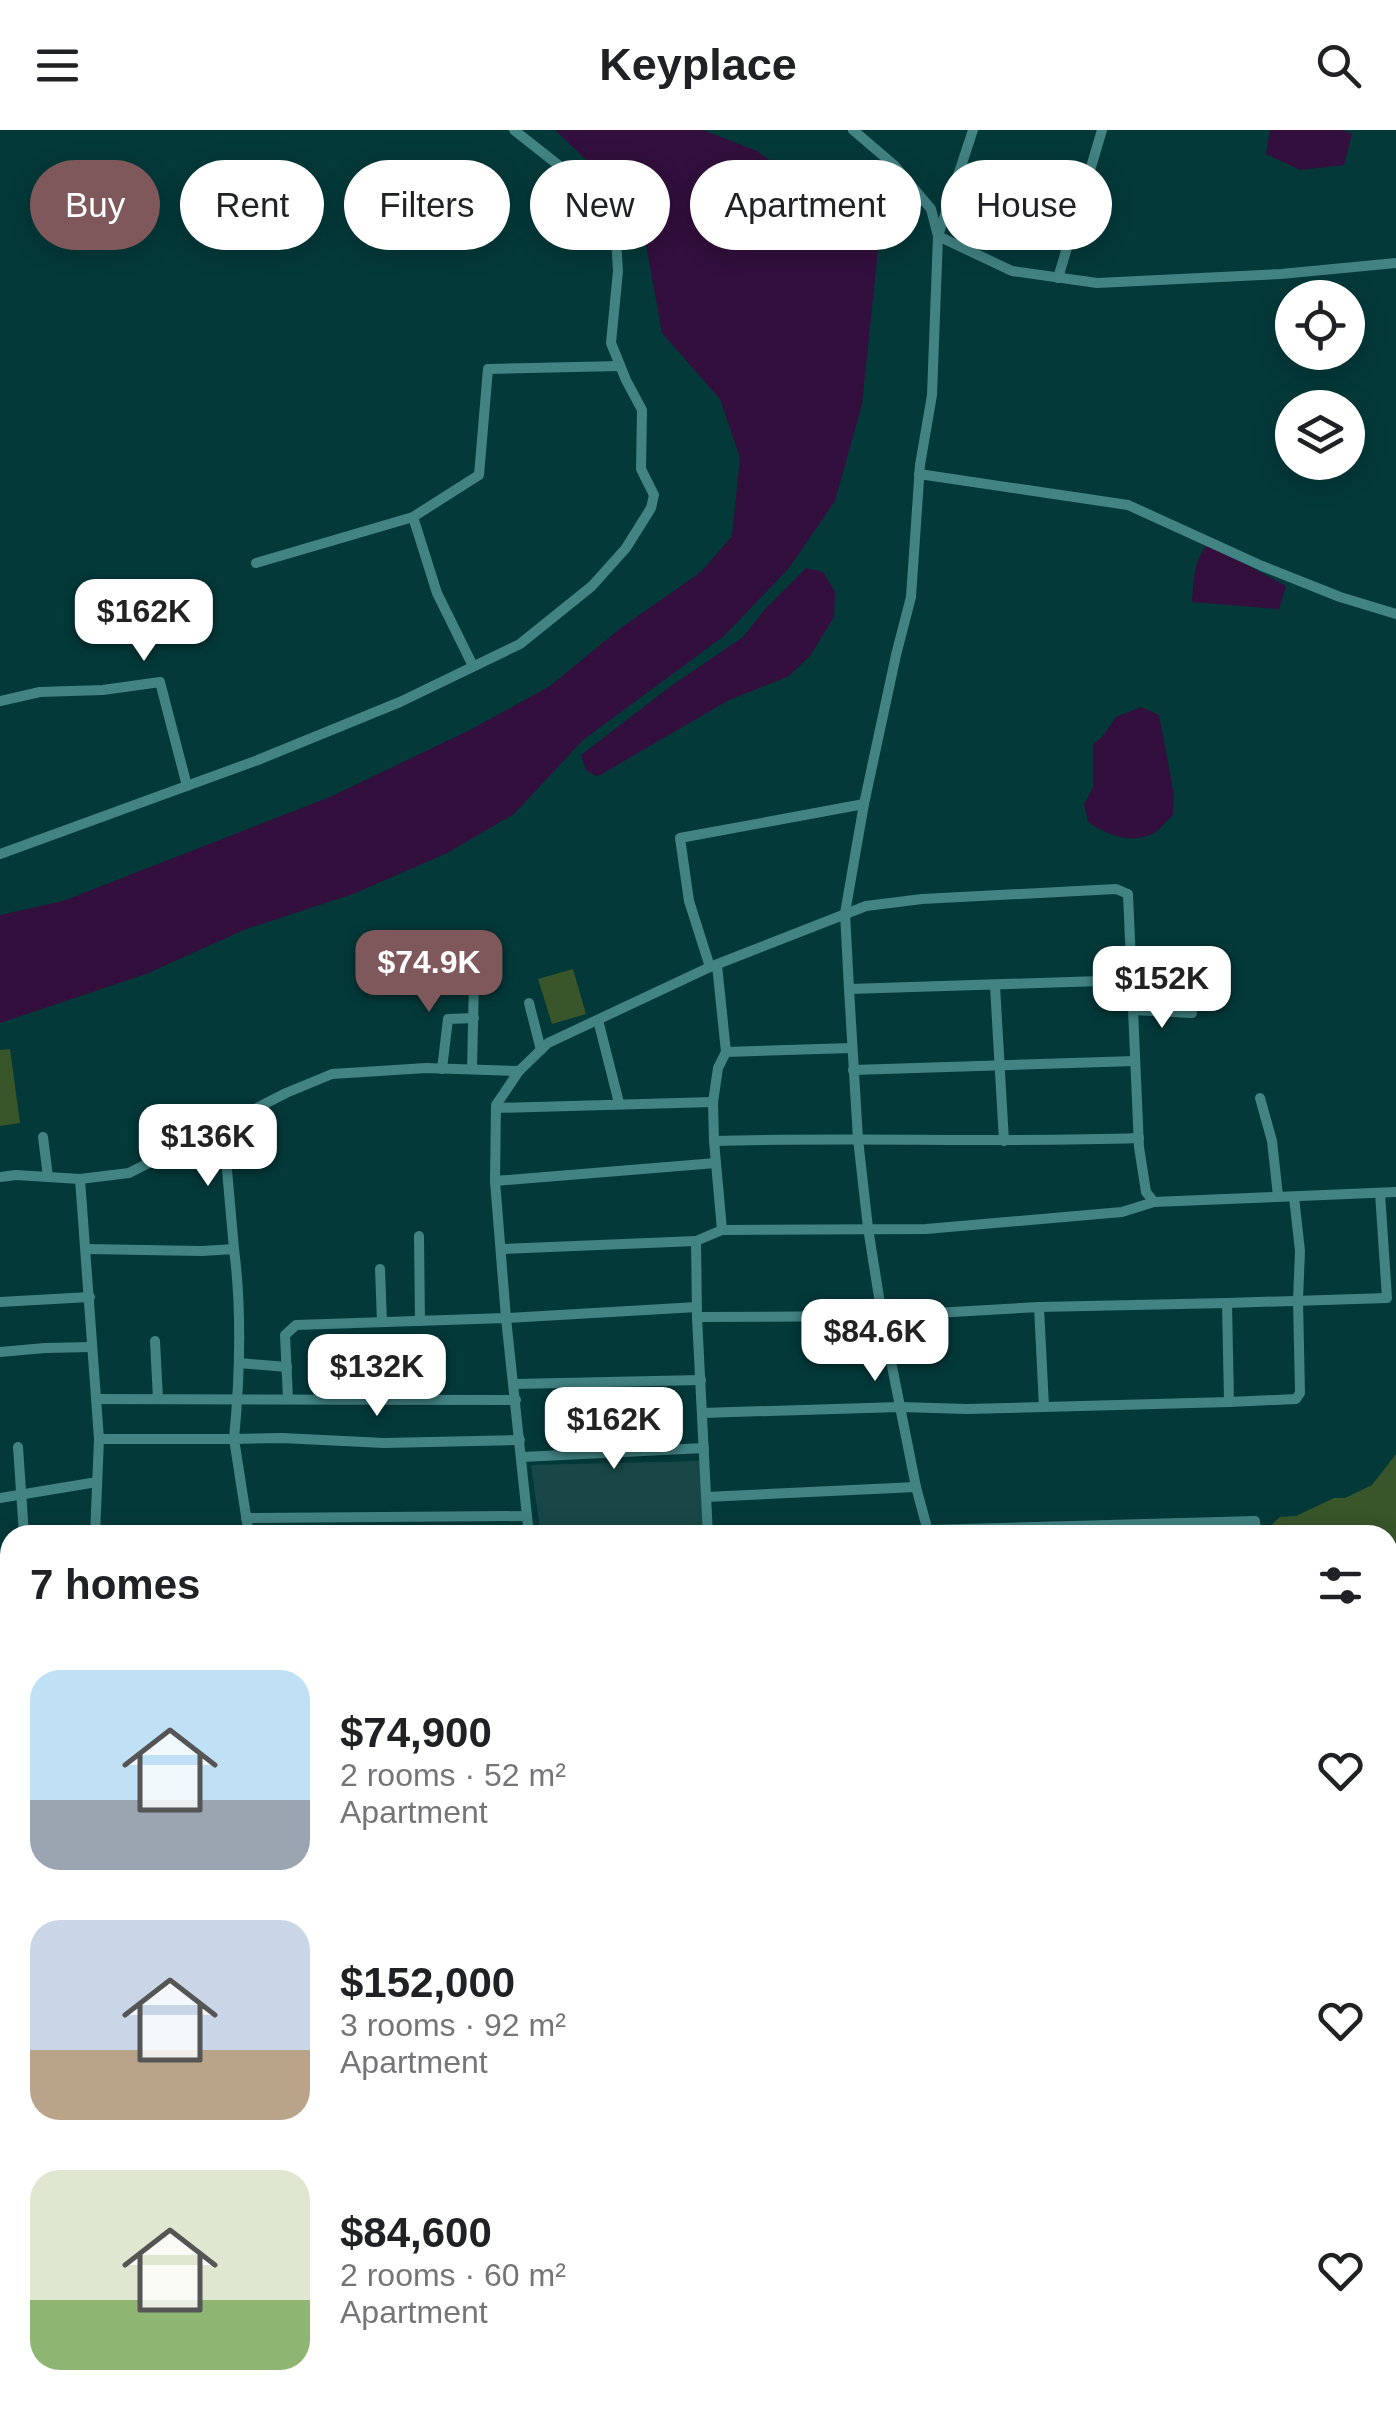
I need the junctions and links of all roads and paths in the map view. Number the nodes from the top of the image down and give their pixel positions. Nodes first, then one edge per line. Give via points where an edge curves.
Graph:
1 (514, 130) edge
2 (853, 130) edge
3 (973, 130) edge
4 (1102, 130) edge
5 (938, 236) junction
6 (1396, 262) edge
7 (1058, 278) junction
8 (620, 366) junction
9 (919, 474) junction
10 (413, 517) junction
11 (256, 563) dead end
12 (1396, 614) edge
13 (473, 666) junction
14 (0, 701) edge
15 (187, 786) junction
16 (864, 804) junction
17 (0, 854) edge
18 (846, 913) junction
19 (714, 966) junction
20 (474, 980) dead end
21 (1132, 980) junction
22 (995, 986) junction
23 (849, 989) junction
24 (529, 1003) dead end
25 (440, 1008) dead end
26 (1133, 1010) junction
27 (1192, 1012) dead end
28 (474, 1018) junction
29 (448, 1019) junction
30 (598, 1020) junction
31 (852, 1048) junction
32 (541, 1050) junction
33 (726, 1052) junction
34 (1136, 1061) junction
35 (1000, 1065) junction
36 (442, 1069) junction
37 (472, 1069) junction
38 (519, 1070) junction
39 (852, 1070) junction
40 (1260, 1098) dead end
41 (713, 1102) junction
42 (618, 1103) junction
43 (496, 1108) junction
44 (222, 1125) junction
45 (43, 1136) dead end
46 (1139, 1138) junction
47 (858, 1139) junction
48 (714, 1141) junction
49 (1004, 1141) junction
50 (716, 1163) junction
51 (0, 1177) edge
52 (48, 1177) junction
53 (80, 1179) junction
54 (495, 1181) junction
55 (1380, 1192) junction
56 (1396, 1192) edge
57 (1278, 1196) junction
58 (1294, 1197) junction
59 (1154, 1202) junction
60 (868, 1228) junction
61 (722, 1230) junction
62 (419, 1236) dead end
63 (696, 1241) junction
64 (234, 1248) junction
65 (86, 1249) junction
66 (500, 1249) junction
67 (380, 1269) dead end
68 (90, 1297) junction
69 (1298, 1300) junction
70 (0, 1302) edge
71 (1226, 1303) junction
72 (1039, 1307) junction
73 (697, 1312) junction
74 (882, 1316) junction
75 (506, 1318) junction
76 (382, 1322) junction
77 (420, 1322) junction
78 (156, 1342) dead end
79 (92, 1347) junction
80 (0, 1352) edge
81 (238, 1363) junction
82 (287, 1367) junction
83 (700, 1380) junction
84 (514, 1384) junction
85 (96, 1399) junction
86 (158, 1399) junction
87 (238, 1399) junction
88 (288, 1399) junction
89 (516, 1400) junction
90 (1229, 1402) junction
91 (900, 1407) junction
92 (1044, 1407) junction
93 (702, 1413) junction
94 (99, 1439) junction
95 (234, 1439) junction
96 (520, 1440) junction
97 (18, 1447) dead end
98 (704, 1448) junction
99 (522, 1457) junction
100 (98, 1482) junction
101 (916, 1487) junction
102 (21, 1494) junction
103 (706, 1497) junction
104 (0, 1498) edge
105 (527, 1516) junction
106 (246, 1518) junction
107 (23, 1525) edge
108 (96, 1525) edge
109 (247, 1525) edge
110 (528, 1525) edge
111 (707, 1525) edge
112 (926, 1525) edge
113 (1145, 1525) edge
114 (1255, 1525) edge

1 - 8 street via 595,194 615,222 611,343
2 - 5 street via 931,209
3 - 5 street
4 - 7 street
5 - 7 street via 1012,271
5 - 9 street via 932,395
6 - 7 street via 1097,283
8 - 10 street via 488,369 479,476
8 - 13 street via 642,410 641,469 654,495 651,508 592,586 520,644
9 - 12 street via 1128,506 1262,566
9 - 16 street via 910,596
10 - 11 street
10 - 13 street via 437,593
13 - 15 street
14 - 15 street via 160,682
15 - 17 street
16 - 18 street
16 - 19 street via 680,838 689,901
18 - 19 street
18 - 21 street via 922,899 1116,889 1128,894
18 - 23 street
19 - 30 street
19 - 33 street
20 - 28 street
21 - 22 street
21 - 26 street
22 - 23 street
22 - 35 street
23 - 31 street
24 - 32 street
25 - 29 street
26 - 27 street
26 - 34 street
28 - 29 street
28 - 37 street
29 - 36 street
30 - 32 street
30 - 42 street
31 - 33 street
31 - 39 street
32 - 38 street
33 - 41 street
34 - 35 street
34 - 46 street
35 - 39 street
35 - 49 street
36 - 37 street
36 - 44 street via 332,1074
37 - 38 street
38 - 43 street
39 - 47 street
40 - 57 street
41 - 42 street
41 - 48 street
42 - 43 street
43 - 54 street
44 - 53 street via 129,1173
44 - 64 street
45 - 52 street
46 - 49 street
46 - 59 street via 1146,1192
47 - 48 street
47 - 49 street
47 - 60 street
48 - 50 street
50 - 54 street
50 - 61 street
51 - 52 street
52 - 53 street
53 - 65 street
54 - 66 street
55 - 56 street
55 - 58 street
55 - 69 street via 1387,1298
57 - 58 street
57 - 59 street
58 - 69 street
59 - 60 street via 1122,1212
60 - 61 street
60 - 74 street
61 - 63 street
62 - 77 street
63 - 66 street
63 - 73 street
64 - 65 street
64 - 81 street
65 - 68 street
66 - 75 street
67 - 76 street
68 - 70 street
68 - 79 street
69 - 71 street
69 - 90 street via 1298,1396
71 - 72 street
71 - 90 street
72 - 74 street
72 - 92 street
73 - 74 street
73 - 75 street
73 - 83 street
74 - 91 street
75 - 77 street
75 - 84 street
76 - 77 street
76 - 82 street via 296,1326 285,1334
78 - 86 street
79 - 80 street
79 - 85 street
81 - 82 street
81 - 87 street
82 - 88 street
83 - 84 street
83 - 93 street
84 - 89 street
85 - 86 street
85 - 94 street
86 - 87 street
87 - 88 street
87 - 95 street
88 - 89 street
89 - 96 street
90 - 92 street
91 - 92 street
91 - 93 street
91 - 101 street
93 - 98 street
94 - 95 street
94 - 100 street
95 - 96 street
95 - 106 street
96 - 99 street
97 - 102 street
98 - 99 street
98 - 103 street
99 - 105 street
100 - 102 street
100 - 108 street
101 - 103 street
101 - 112 street
102 - 104 street
102 - 107 street
103 - 111 street
105 - 106 street
105 - 110 street
106 - 109 street
113 - 114 street

